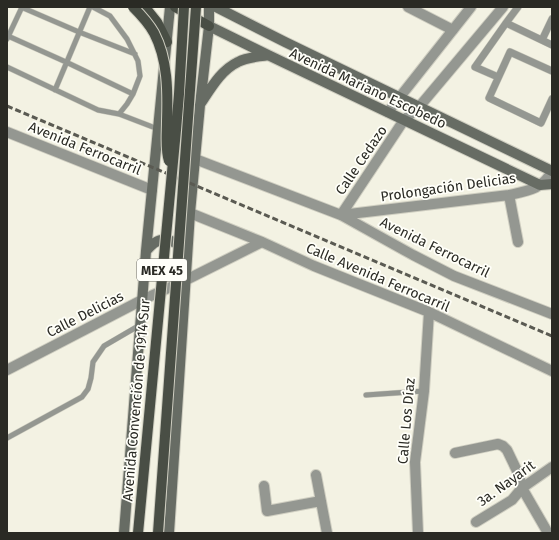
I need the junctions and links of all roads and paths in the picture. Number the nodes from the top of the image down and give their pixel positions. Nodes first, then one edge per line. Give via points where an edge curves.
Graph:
1 (22, 7) edge
2 (91, 7) edge
3 (133, 7) edge
4 (145, 7) edge
5 (170, 7) edge
6 (176, 7) edge
7 (184, 7) edge
8 (196, 7) edge
9 (209, 7) edge
10 (216, 7) edge
11 (230, 7) edge
12 (408, 7) edge
13 (471, 7) edge
14 (503, 7) edge
15 (518, 7) edge
16 (552, 19) edge
17 (246, 23) junction
18 (506, 24) junction
19 (209, 26) junction
20 (453, 30) junction
21 (79, 32) junction
22 (8, 38) edge
23 (542, 40) junction
24 (167, 42) junction
25 (552, 45) edge
26 (135, 54) junction
27 (268, 56) junction
28 (66, 62) junction
29 (7, 67) edge
30 (552, 71) edge
31 (498, 78) junction
32 (55, 90) junction
33 (133, 94) junction
34 (399, 97) junction
35 (552, 99) edge
36 (200, 105) junction
37 (419, 107) junction
38 (388, 112) junction
39 (119, 114) junction
40 (159, 118) junction
41 (404, 120) junction
42 (198, 122) junction
43 (158, 129) junction
44 (7, 132) edge
45 (156, 153) junction
46 (195, 157) junction
47 (172, 169) junction
48 (552, 171) edge
49 (552, 184) edge
50 (540, 185) junction
51 (152, 190) junction
52 (509, 195) junction
53 (190, 213) junction
54 (340, 215) junction
55 (262, 242) junction
56 (518, 242) dead end
57 (146, 251) junction
58 (188, 252) junction
59 (186, 280) junction
60 (142, 300) junction
61 (429, 312) junction
62 (552, 314) edge
63 (140, 325) junction
64 (7, 370) edge
65 (552, 372) edge
66 (424, 391) junction
67 (366, 395) dead end
68 (7, 438) edge
69 (455, 454) dead end
70 (552, 467) edge
71 (316, 475) dead end
72 (264, 486) dead end
73 (522, 488) junction
74 (321, 501) junction
75 (476, 522) dead end
76 (124, 533) edge
77 (138, 533) edge
78 (158, 533) edge
79 (169, 533) edge
80 (327, 533) edge
81 (418, 533) edge
82 (548, 533) edge

1 - 21 lane
1 - 22 lane
2 - 21 lane
2 - 26 lane via 110,16
3 - 47 main road, bridge via 154,33 162,54 168,89 167,155
4 - 24 main road via 157,22
5 - 24 main road, Avenida Convención de 1914 Sur
6 - 19 main road, Avenida Mariano Escobedo
7 - 47 main road, Avenida Convención de 1914 Sur / MEX 45, bridge
8 - 78 main road, MEX 45, bridge
9 - 19 main road
10 - 17 main road, Avenida Mariano Escobedo
11 - 17 main road
12 - 20 street
13 - 20 street
14 - 37 street, Calle Cedazo
15 - 18 street
16 - 23 street
17 - 34 main road, Avenida Mariano Escobedo
18 - 23 street
18 - 31 street via 475,67
19 - 27 main road, Avenida Mariano Escobedo
19 - 36 main road
20 - 34 street
21 - 26 lane
21 - 28 lane
22 - 28 lane
23 - 25 street
24 - 40 main road, Avenida Convención de 1914 Sur
26 - 33 lane via 140,76
27 - 36 main road via 250,58 228,68 217,79
27 - 38 main road, Avenida Mariano Escobedo
28 - 32 lane
28 - 33 lane
29 - 32 lane
30 - 31 street via 510,52
31 - 35 street via 489,98 541,123
32 - 39 lane via 98,110
33 - 39 lane
34 - 37 main road, Avenida Mariano Escobedo
34 - 38 street
36 - 42 main road
37 - 41 street, Calle Cedazo
37 - 48 main road, Avenida Mariano Escobedo
38 - 41 main road, Avenida Mariano Escobedo
39 - 43 lane
40 - 42 main road via 166,127 182,134 194,130
40 - 43 main road, Avenida Convención de 1914 Sur
41 - 50 main road, Avenida Mariano Escobedo
41 - 54 street, Calle Cedazo
42 - 46 main road
43 - 45 main road, Avenida Convención de 1914 Sur
44 - 51 street, Avenida Ferrocarril
45 - 46 main road via 176,144
45 - 51 main road, Avenida Convención de 1914 Sur
46 - 53 main road
46 - 54 street, Avenida Ferrocarril
47 - 77 main road, Avenida Convención de 1914 Sur / MEX 45, bridge
48 - 50 street, Prolongación Delicias via 548,179
49 - 50 main road
50 - 52 street, Prolongación Delicias
51 - 57 main road, Avenida Convención de 1914 Sur
52 - 54 street, Prolongación Delicias
52 - 56 street
53 - 55 street, Calle Avenida Ferrocarril
53 - 58 main road
54 - 62 street, Avenida Ferrocarril via 454,276
55 - 59 street, Calle Delicias
55 - 61 street, Calle Avenida Ferrocarril via 314,266
57 - 58 main road via 157,241 170,240 180,244
57 - 60 main road, Avenida Convención de 1914 Sur
58 - 59 main road
59 - 60 street, Calle Delicias
59 - 79 main road
60 - 63 main road, Avenida Convención de 1914 Sur
60 - 64 street, Calle Delicias
61 - 65 street, Calle Avenida Ferrocarril
61 - 66 street, Calle Los Díaz
63 - 68 lane via 104,346 93,362 88,389 82,397
63 - 76 main road, Avenida Convención de 1914 Sur
66 - 67 lane
66 - 81 street, Calle Los Díaz via 415,462
69 - 73 street via 498,444 503,446 519,475
70 - 73 street, 3a. Nayarit
71 - 74 street
72 - 74 street via 267,511
73 - 75 street, 3a. Nayarit via 512,500
73 - 82 street
74 - 80 street

